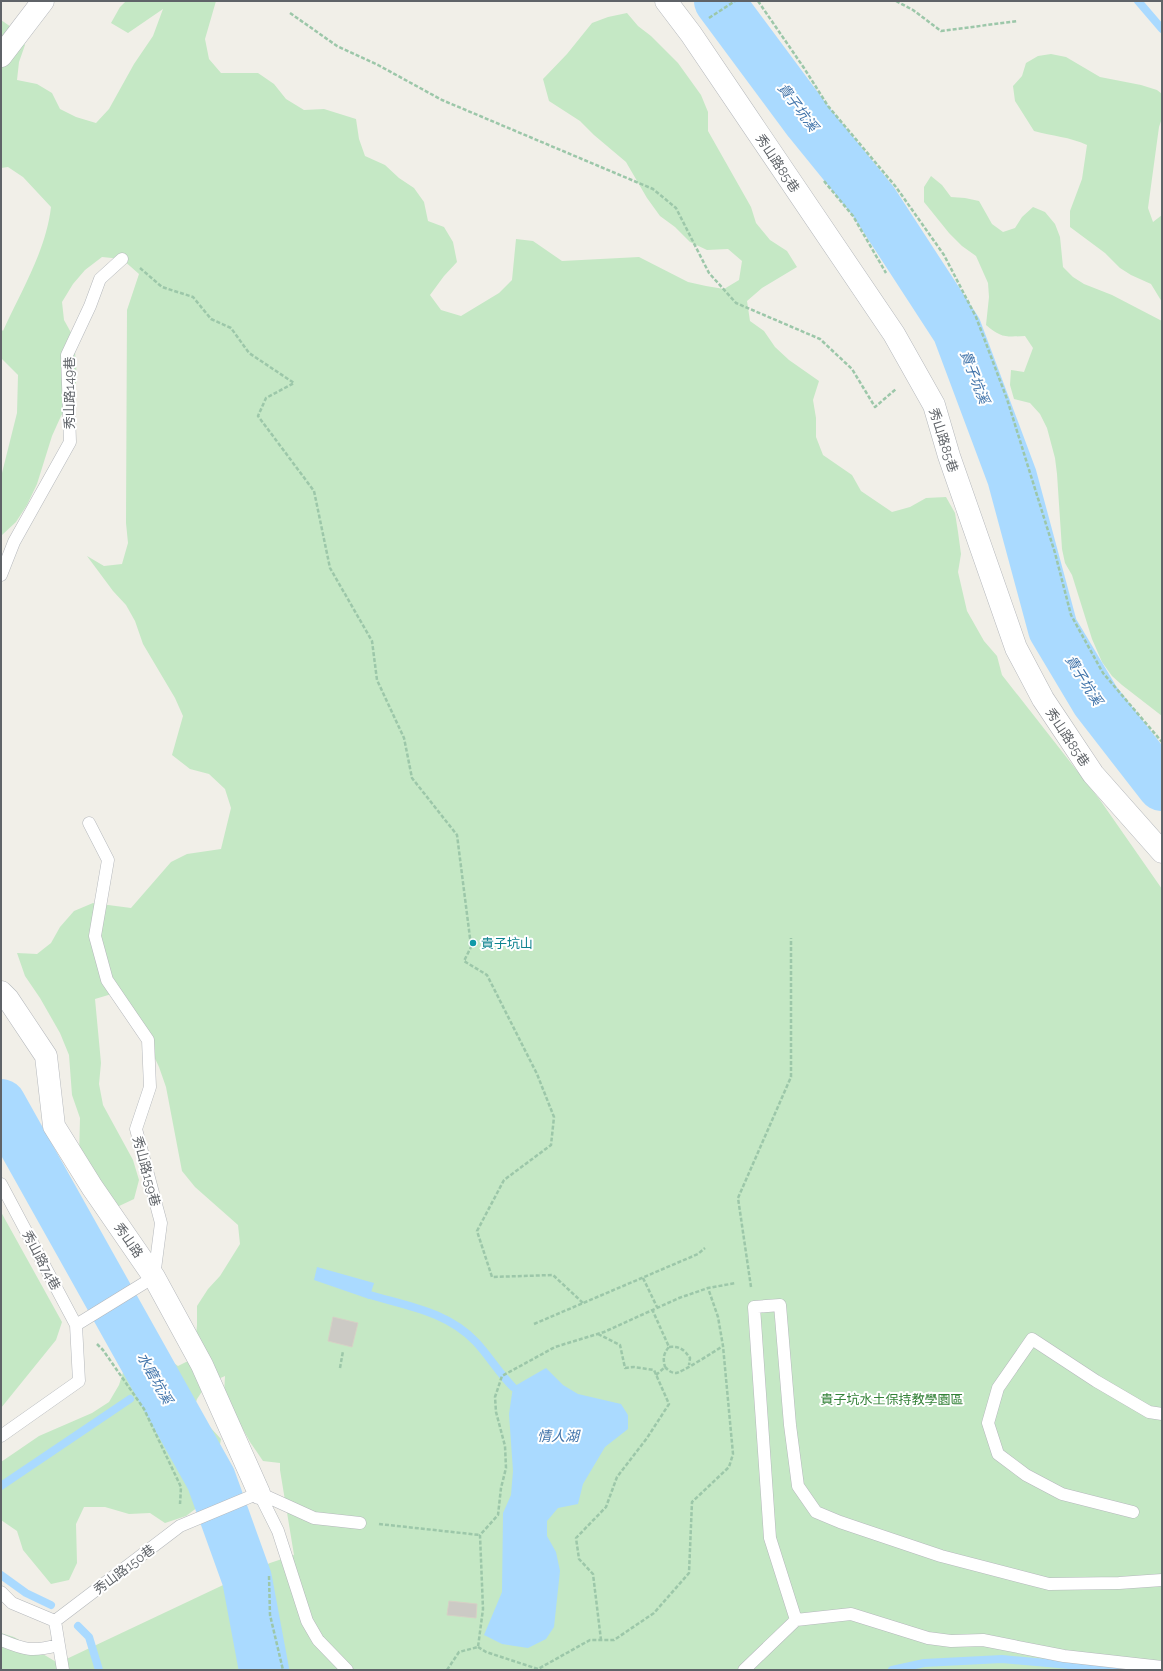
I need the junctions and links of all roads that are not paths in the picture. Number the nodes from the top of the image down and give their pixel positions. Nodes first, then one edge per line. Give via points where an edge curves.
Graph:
1 (43, 1) edge
2 (666, 1) edge
3 (1, 56) edge
4 (122, 260) road end
5 (1, 575) edge
6 (89, 823) dead end
7 (1162, 852) edge
8 (1, 992) edge
9 (1, 1184) edge
10 (154, 1277) junction
11 (81, 1322) junction
12 (1162, 1414) edge
13 (1, 1436) edge
14 (259, 1493) junction
15 (1133, 1512) dead end
16 (360, 1523) road end
17 (1162, 1580) edge
18 (1, 1592) edge
19 (796, 1620) junction
20 (55, 1621) junction
21 (1, 1640) edge
22 (58, 1645) junction
23 (1162, 1667) edge
24 (63, 1670) edge
25 (347, 1670) edge
26 (744, 1670) edge

1 - 3 street
2 - 7 street, 秀山路85巷 via 894,334 934,406 951,463 1016,648 1043,699 1093,774
4 - 5 lane, 秀山路149巷 via 100,279 67,355 70,442 14,542
6 - 10 lane, 秀山路159巷 via 108,860 96,936 107,980 148,1040 150,1087 136,1129 161,1223
8 - 10 street, 秀山路 via 46,1056 54,1126 92,1188
9 - 11 lane, 秀山路74巷
10 - 11 lane
10 - 14 street, 秀山路 via 202,1365
11 - 13 lane via 79,1381
12 - 15 lane via 1149,1412 1032,1339 998,1388 988,1423 998,1454 1026,1475 1062,1494
14 - 16 lane via 314,1518
14 - 20 lane, 秀山路150巷 via 180,1526
14 - 25 lane via 278,1531 307,1621 318,1640
17 - 19 lane via 1049,1584 942,1556 816,1512 798,1486 780,1305 754,1307 770,1538
18 - 20 lane via 12,1603
19 - 23 lane via 851,1614 928,1638 951,1641 983,1640 1064,1656
19 - 26 lane
20 - 22 lane
21 - 22 lane via 24,1649 40,1650
22 - 24 lane

